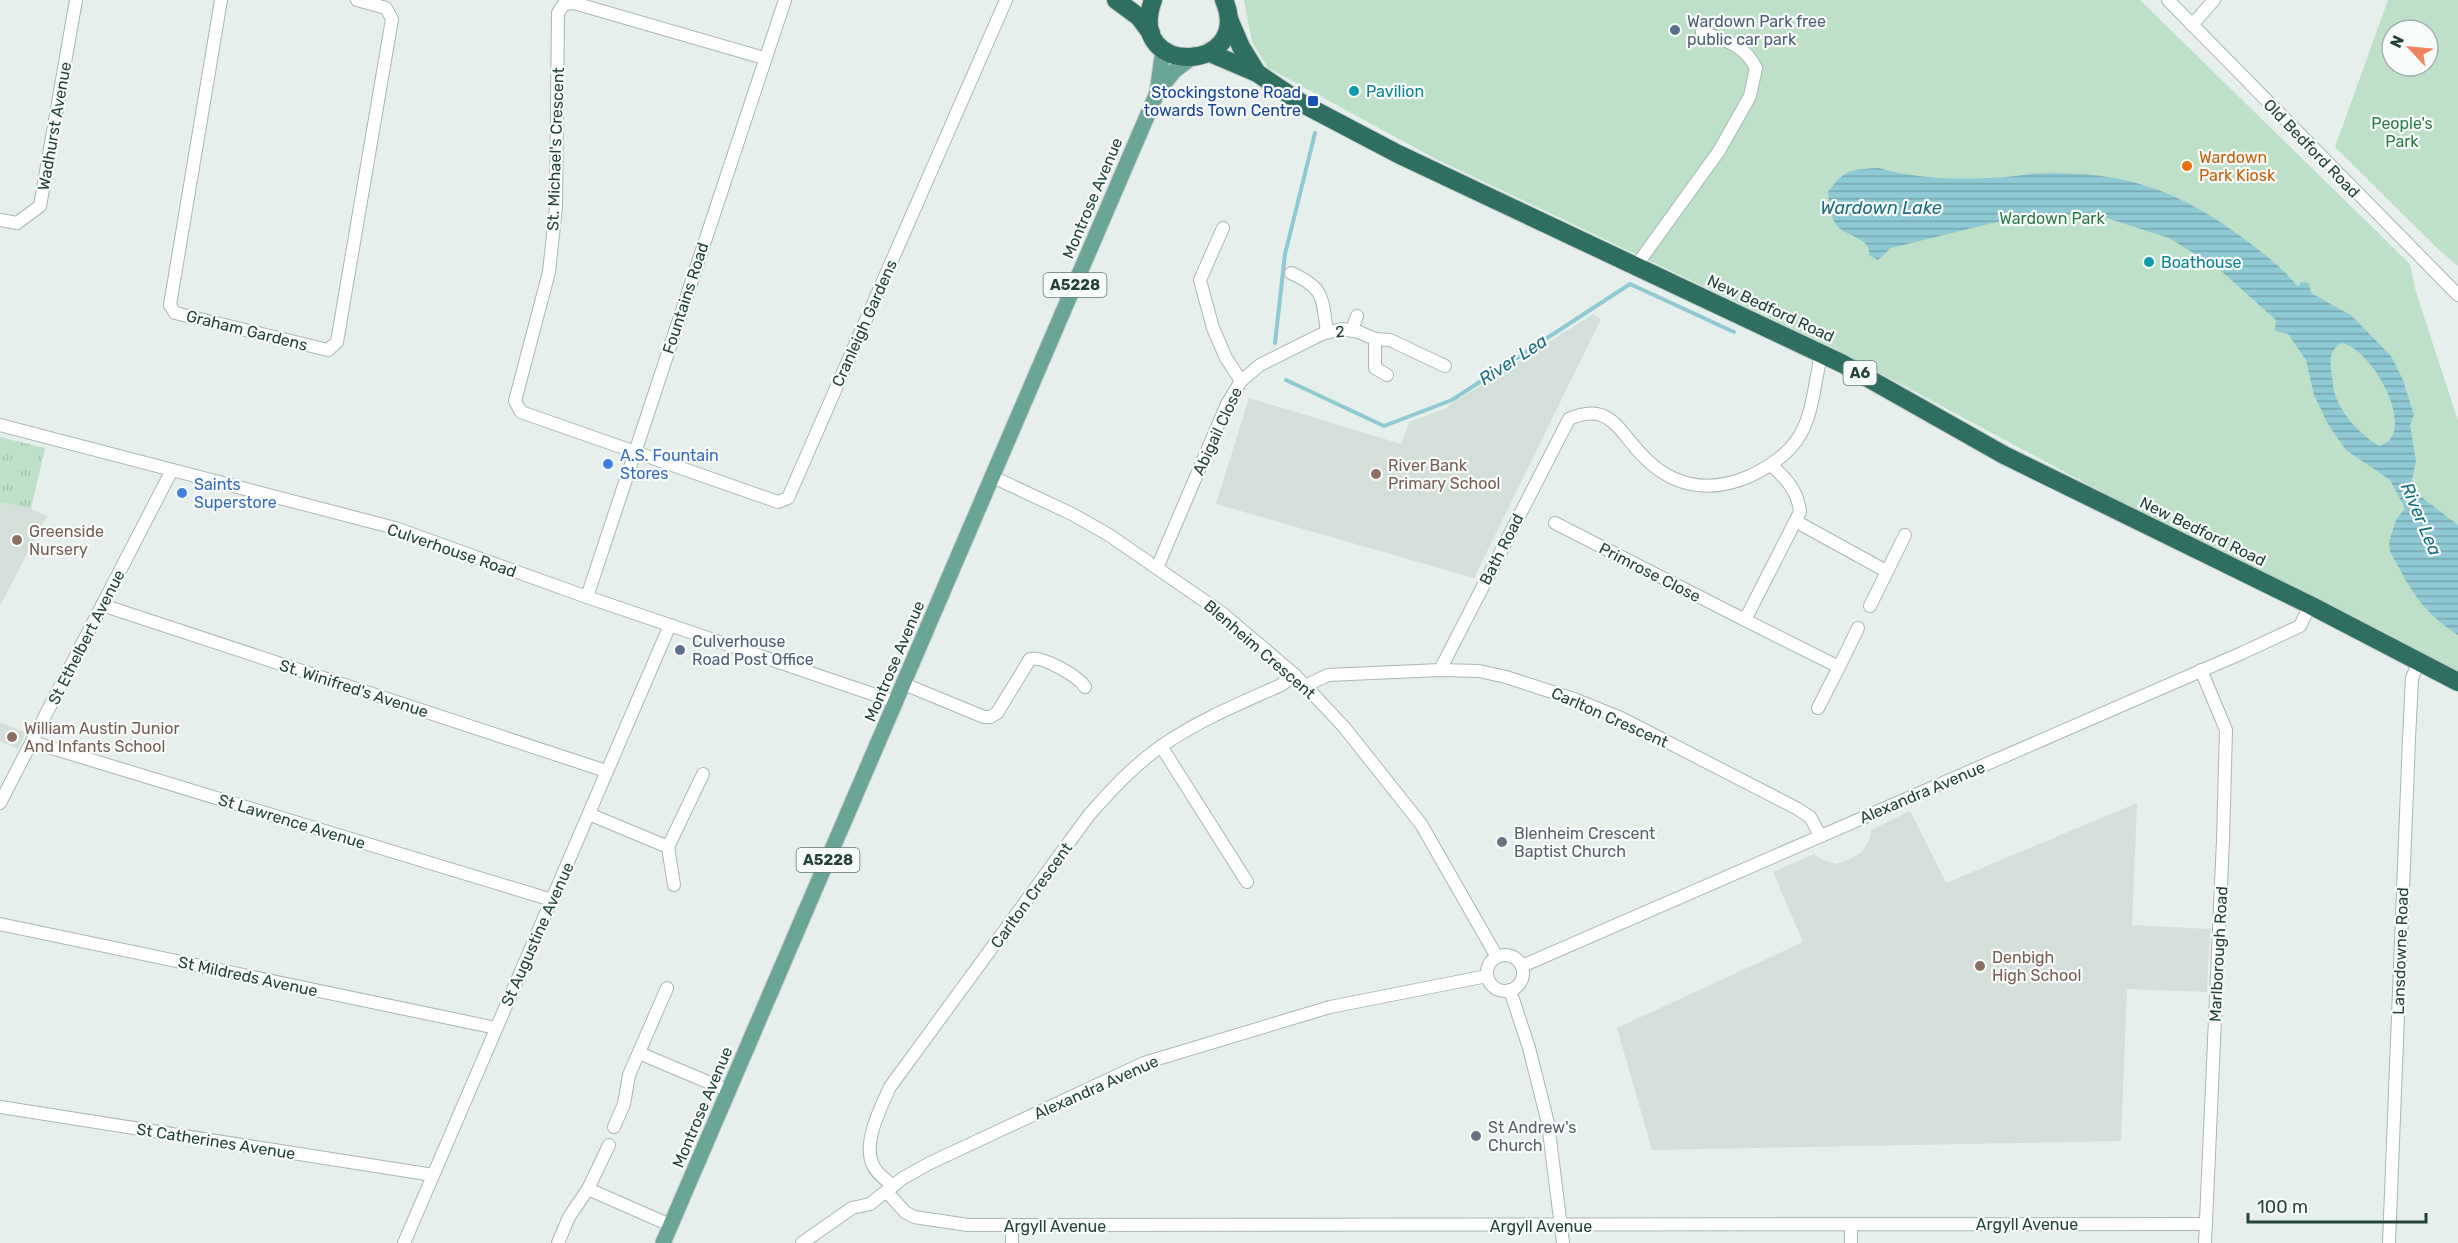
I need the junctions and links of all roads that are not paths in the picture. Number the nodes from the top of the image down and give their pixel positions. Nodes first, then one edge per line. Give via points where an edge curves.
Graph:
1 (76, 0) edge
2 (221, 0) edge
3 (357, 0) edge
4 (784, 0) edge
5 (1006, 0) edge
6 (1116, 0) edge
7 (1153, 0) edge
8 (1224, 0) edge
9 (2168, 0) edge
10 (2214, 0) edge
11 (1229, 19) junction
12 (2192, 25) junction
13 (1702, 32) dead end
14 (1151, 33) junction
15 (1163, 50) junction
16 (1210, 53) junction
17 (764, 58) junction
18 (1190, 59) junction
19 (1257, 73) junction
20 (1157, 93) junction
21 (0, 220) edge
22 (1223, 228) dead end
23 (1636, 266) junction
24 (1291, 273) dead end
25 (2458, 295) edge
26 (1357, 316) dead end
27 (1352, 330) junction
28 (1327, 332) junction
29 (1375, 339) junction
30 (1821, 354) junction
31 (1445, 366) dead end
32 (1387, 375) dead end
33 (1241, 381) junction
34 (0, 425) edge
35 (635, 453) junction
36 (1772, 466) junction
37 (172, 470) junction
38 (993, 477) junction
39 (1797, 522) junction
40 (1555, 523) dead end
41 (1905, 535) dead end
42 (1157, 568) junction
43 (1887, 571) junction
44 (587, 597) junction
45 (102, 605) junction
46 (2310, 605) junction
47 (1870, 606) dead end
48 (1745, 620) junction
49 (670, 625) junction
50 (1858, 628) dead end
51 (2419, 661) junction
52 (1839, 667) junction
53 (1440, 670) junction
54 (2201, 670) junction
55 (1294, 675) junction
56 (2458, 682) edge
57 (904, 684) junction
58 (1305, 686) junction
59 (1084, 687) dead end
60 (896, 702) junction
61 (1818, 708) dead end
62 (32, 742) junction
63 (1161, 746) junction
64 (606, 771) junction
65 (703, 774) dead end
66 (0, 804) edge
67 (589, 814) junction
68 (1820, 835) junction
69 (668, 847) junction
70 (1247, 882) dead end
71 (674, 885) dead end
72 (552, 900) junction
73 (0, 924) edge
74 (1497, 957) junction
75 (1522, 966) junction
76 (1487, 976) junction
77 (667, 988) dead end
78 (1510, 990) junction
79 (496, 1028) junction
80 (639, 1053) junction
81 (729, 1091) junction
82 (0, 1107) edge
83 (614, 1127) dead end
84 (609, 1145) dead end
85 (433, 1175) junction
86 (588, 1189) junction
87 (890, 1189) junction
88 (2206, 1224) junction
89 (1562, 1225) junction
90 (670, 1226) junction
91 (1012, 1226) junction
92 (1851, 1226) junction
93 (404, 1243) edge
94 (558, 1243) edge
95 (663, 1243) edge
96 (802, 1243) edge
97 (1012, 1243) edge
98 (1563, 1243) edge
99 (1851, 1243) edge
100 (2205, 1243) edge
101 (2389, 1243) edge

1 - 21 street, Wadhurst Avenue via 40,206 17,223
2 - 3 street, Graham Gardens via 170,305 176,313 328,350 337,342 392,20 386,8
4 - 17 street, Fountains Road
5 - 35 street, Cranleigh Gardens via 788,498 778,502
6 - 14 highway via 1139,16
7 - 14 highway via 1149,10
8 - 11 highway, New Bedford Road
9 - 12 street, Old Bedford Road
10 - 12 street
11 - 16 highway via 1227,33
11 - 19 highway, New Bedford Road / A6
12 - 25 street, Old Bedford Road
13 - 23 street via 1749,54 1756,68 1750,96 1719,151
14 - 15 highway
15 - 18 highway
15 - 20 main road, Montrose Avenue / A5228
16 - 18 highway
16 - 19 highway, New Bedford Road / A6
17 - 35 street, Fountains Road
17 - 35 street, St. Michael's Crescent via 574,3 564,4 558,13 555,218 549,272 515,401 521,412
18 - 20 main road, Montrose Avenue / A5228 via 1174,71
19 - 23 highway, New Bedford Road / A6 via 1303,104 1398,154
20 - 38 main road, Montrose Avenue / A5228
22 - 33 street, Abigail Close via 1200,280 1213,328
23 - 30 highway, New Bedford Road / A6
24 - 28 street via 1312,282 1317,289
26 - 27 street
27 - 28 street, 2
27 - 29 street, 2
28 - 33 street, 2 via 1260,364
29 - 31 street, 2 via 1390,340
29 - 32 street via 1375,368
30 - 36 street via 1807,424 1794,447
30 - 46 highway, New Bedford Road / A6 via 2004,455
33 - 42 street, Abigail Close via 1227,404
34 - 37 street, Culverhouse Road
35 - 44 street, Fountains Road
36 - 39 street via 1798,498
36 - 53 street, Bath Road via 1715,487 1693,485 1669,475 1645,458 1614,421 1596,412 1569,419
37 - 44 street, Culverhouse Road via 394,528
37 - 45 street, St Ethelbert Avenue
38 - 42 street, Blenheim Crescent via 1072,514
38 - 57 main road, Montrose Avenue / A5228
39 - 43 street
39 - 48 street
40 - 48 street, Primrose Close
41 - 43 street
42 - 55 street, Blenheim Crescent via 1222,613
43 - 47 street
44 - 49 street, Culverhouse Road
45 - 62 street, St Ethelbert Avenue
45 - 64 street, St. Winifred's Avenue
46 - 51 highway, New Bedford Road / A6
46 - 54 street, Alexandra Avenue via 2300,626
48 - 52 street, Primrose Close
49 - 60 street, Culverhouse Road
49 - 64 street, St Augustine Avenue
50 - 52 street
51 - 56 highway, New Bedford Road / A6
51 - 101 street, Lansdowne Road via 2412,678
52 - 61 street
53 - 58 street, Carlton Crescent via 1328,675
53 - 68 street, Carlton Crescent via 1506,677 1594,706 1798,809 1810,817
54 - 68 street, Alexandra Avenue
54 - 88 street, Marlborough Road via 2226,730
55 - 58 street, Blenheim Crescent
55 - 63 street, Carlton Crescent
57 - 59 street via 984,717 997,713 1030,659 1038,657 1072,675
57 - 60 main road, Montrose Avenue / A5228
58 - 74 street, Blenheim Crescent via 1373,761 1421,824
60 - 81 main road, Montrose Avenue / A5228
62 - 66 street, St Ethelbert Avenue
62 - 72 street, St Lawrence Avenue
63 - 70 street
63 - 87 street, Carlton Crescent via 1116,784 1089,814 890,1087 874,1123 869,1155 873,1168
64 - 67 street, St Augustine Avenue
65 - 69 street
67 - 69 street
67 - 72 street, St Augustine Avenue
68 - 75 street, Alexandra Avenue
69 - 71 street
72 - 79 street, St Augustine Avenue
73 - 79 street, St Mildreds Avenue
74 - 75 street via 1509,955
74 - 76 street via 1489,965
75 - 78 street via 1522,978
76 - 78 street via 1498,990
76 - 87 street, Alexandra Avenue via 1330,1007 1144,1063 970,1143 903,1178
77 - 80 street
78 - 89 street via 1548,1123
79 - 85 street, St Augustine Avenue
80 - 81 street
80 - 83 street
81 - 90 main road, Montrose Avenue / A5228
82 - 85 street, St Catherines Avenue
84 - 86 street
85 - 93 street, St Augustine Avenue
86 - 90 street
86 - 94 street via 569,1217
87 - 91 street, Argyll Avenue via 905,1212 914,1217 968,1226
87 - 96 street, Alexandra Avenue via 870,1204 852,1208
88 - 92 street, Argyll Avenue
88 - 100 street, Marlborough Road
89 - 91 street, Argyll Avenue
89 - 92 street, Argyll Avenue
89 - 98 street
90 - 95 main road, Montrose Avenue / A5228
91 - 97 street
92 - 99 street

